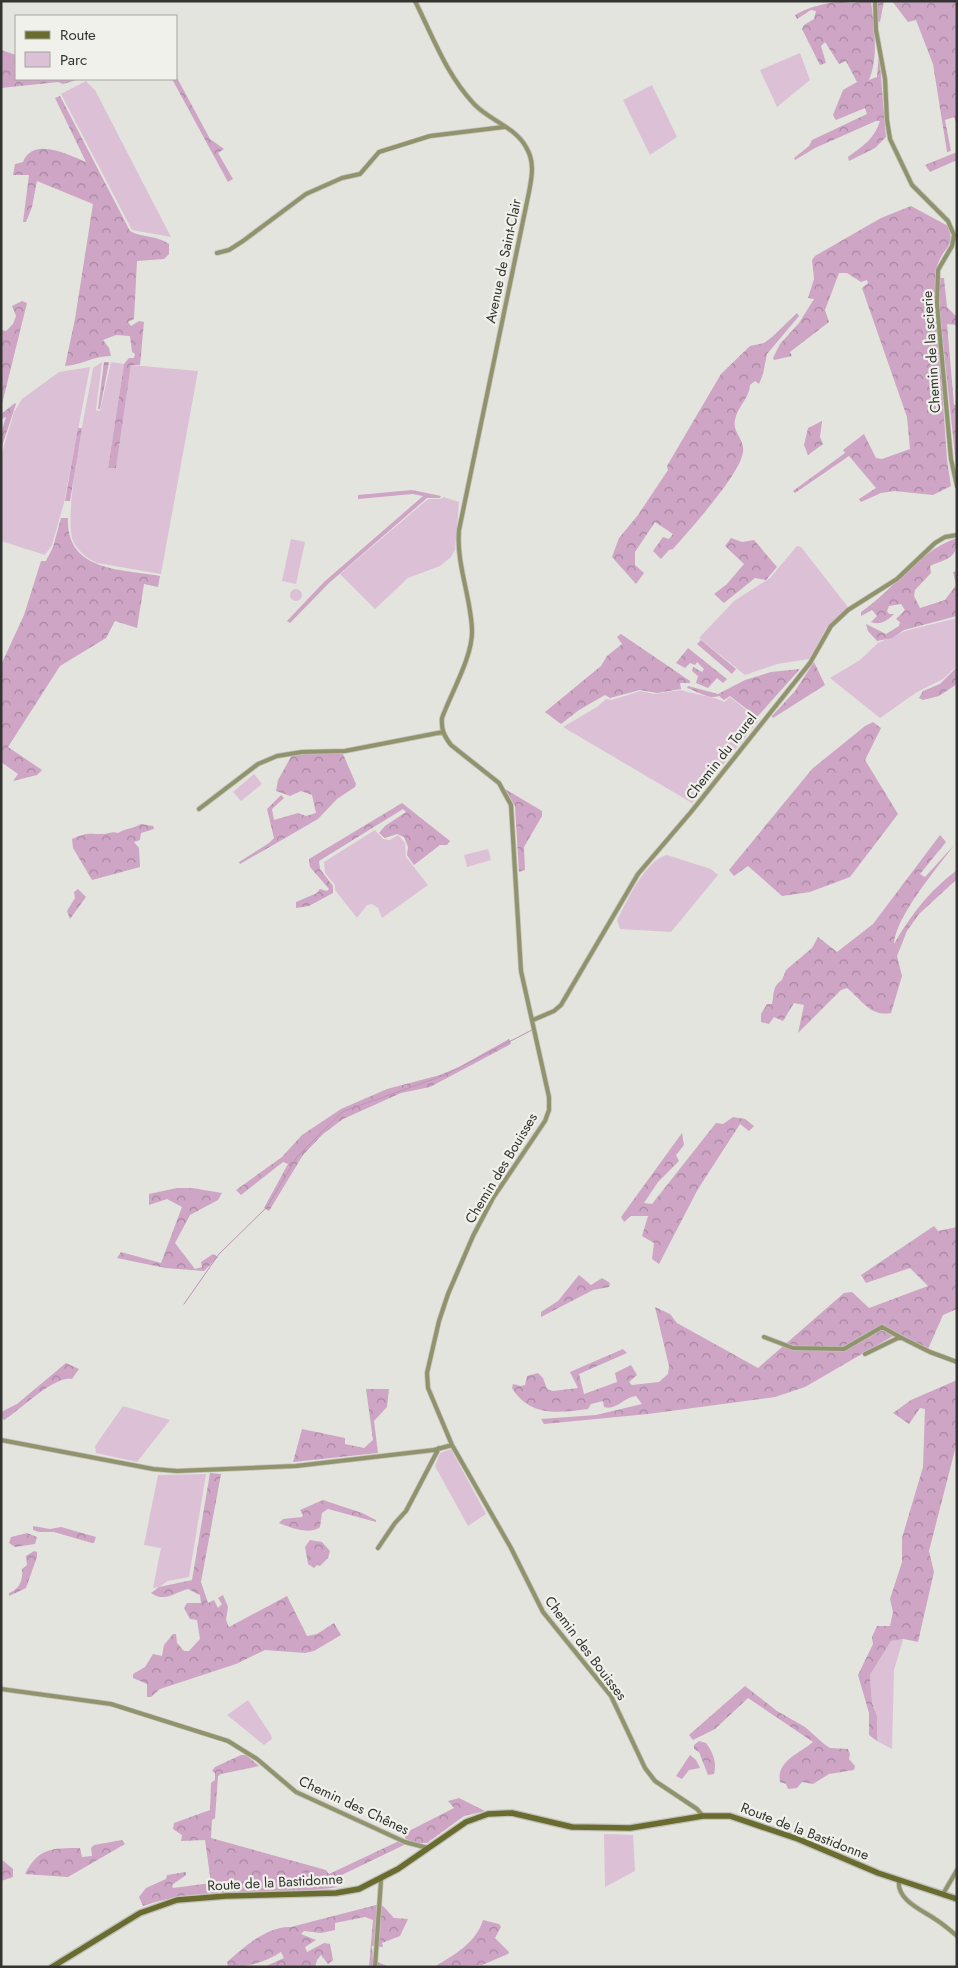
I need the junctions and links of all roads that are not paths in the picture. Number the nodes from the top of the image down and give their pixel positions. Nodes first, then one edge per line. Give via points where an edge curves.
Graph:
1 (416, 1) edge
2 (875, 1) edge
3 (504, 127) junction
4 (217, 253) dead end
5 (957, 486) edge
6 (957, 535) edge
7 (443, 732) junction
8 (199, 810) dead end
9 (533, 1020) junction
10 (764, 1337) dead end
11 (900, 1337) junction
12 (865, 1354) dead end
13 (957, 1362) edge
14 (1, 1440) edge
15 (452, 1445) junction
16 (439, 1448) junction
17 (378, 1548) dead end
18 (1, 1689) edge
19 (703, 1816) junction
20 (428, 1848) junction
21 (957, 1870) edge
22 (381, 1880) junction
23 (899, 1880) junction
24 (944, 1894) junction
25 (957, 1899) edge
26 (957, 1936) edge
27 (52, 1967) edge
28 (375, 1967) edge

1 - 3 street, Avenue de Saint-Clair via 449,71 476,106
2 - 5 street, Chemin de la scierie via 890,139 908,178 948,221 954,236 938,270 937,304 951,459
3 - 4 street via 430,136 379,152 360,174 342,178 306,194 243,241
3 - 7 street, Avenue de Saint-Clair via 525,145 532,171 459,530 472,632 466,659 442,718
6 - 9 street, Chemin du Tourel via 935,543 897,579 835,622 810,663 638,874 561,1005
7 - 8 street via 345,751 278,756 258,764
7 - 9 street, Chemin des Bouisses via 451,745 502,787 511,804 521,971
9 - 15 street, Chemin des Bouisses via 548,1089 549,1110 484,1213 448,1294 427,1373 428,1388
10 - 11 street via 793,1348 817,1350 844,1349 882,1327
11 - 12 street
11 - 13 street
14 - 16 street via 176,1471 296,1466
15 - 16 street
15 - 19 street, Chemin des Bouisses via 511,1548 543,1612 611,1696 645,1768 655,1781
16 - 17 street via 406,1511
18 - 20 street, Chemin des Chênes via 111,1704 228,1741 257,1759 296,1792 405,1842
19 - 20 street, Route de la Bastidonne via 649,1827 614,1828 572,1827 500,1812 475,1817
19 - 23 street, Route de la Bastidonne via 714,1814 738,1819 815,1845
20 - 22 street, Route de la Bastidonne
21 - 24 street
22 - 27 street, Route de la Bastidonne via 359,1889 336,1893 226,1896 168,1902 125,1921
22 - 28 street
23 - 24 street, Route de la Bastidonne
23 - 26 street via 899,1888 905,1898
24 - 25 street, Route de la Bastidonne

